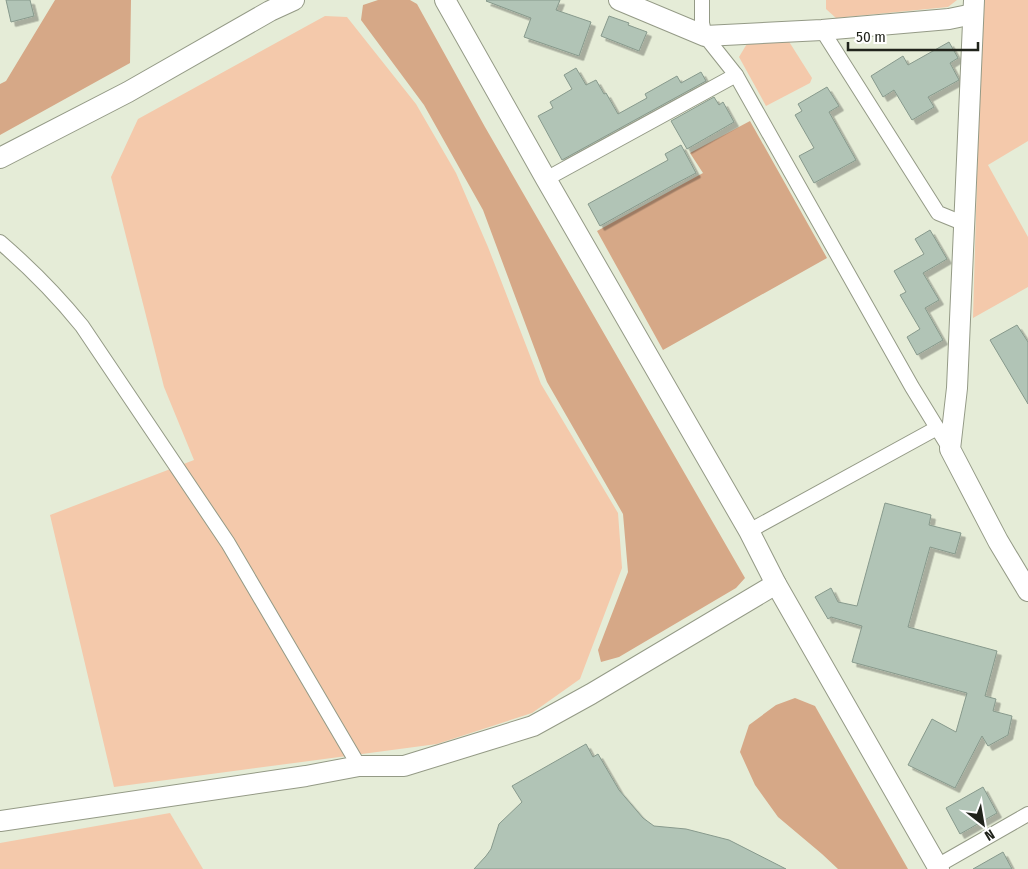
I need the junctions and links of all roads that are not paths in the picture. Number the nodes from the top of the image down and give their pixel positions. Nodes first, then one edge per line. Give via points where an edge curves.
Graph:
1 (294, 0) edge
2 (445, 0) edge
3 (618, 0) edge
4 (702, 0) edge
5 (267, 5) edge
6 (973, 7) edge
7 (822, 30) junction
8 (705, 36) junction
9 (736, 75) junction
10 (0, 158) edge
11 (546, 179) junction
12 (965, 224) junction
13 (0, 242) edge
14 (937, 428) junction
15 (950, 449) junction
16 (749, 531) junction
17 (776, 584) junction
18 (1028, 591) edge
19 (358, 766) junction
20 (1028, 814) edge
21 (0, 820) edge
22 (938, 867) edge

1 - 5 street
2 - 11 street
3 - 8 street
4 - 8 street
5 - 10 street via 128,92
6 - 7 street via 949,19
6 - 12 street
7 - 8 street
7 - 12 street via 938,213
8 - 9 street
9 - 11 street
9 - 14 street
11 - 16 street
12 - 15 street via 957,388
13 - 19 street via 28,266 82,326 228,543
14 - 15 street
14 - 16 street
15 - 18 street
16 - 17 street
17 - 19 street via 533,726 404,766
17 - 22 street
19 - 21 street
20 - 22 street

